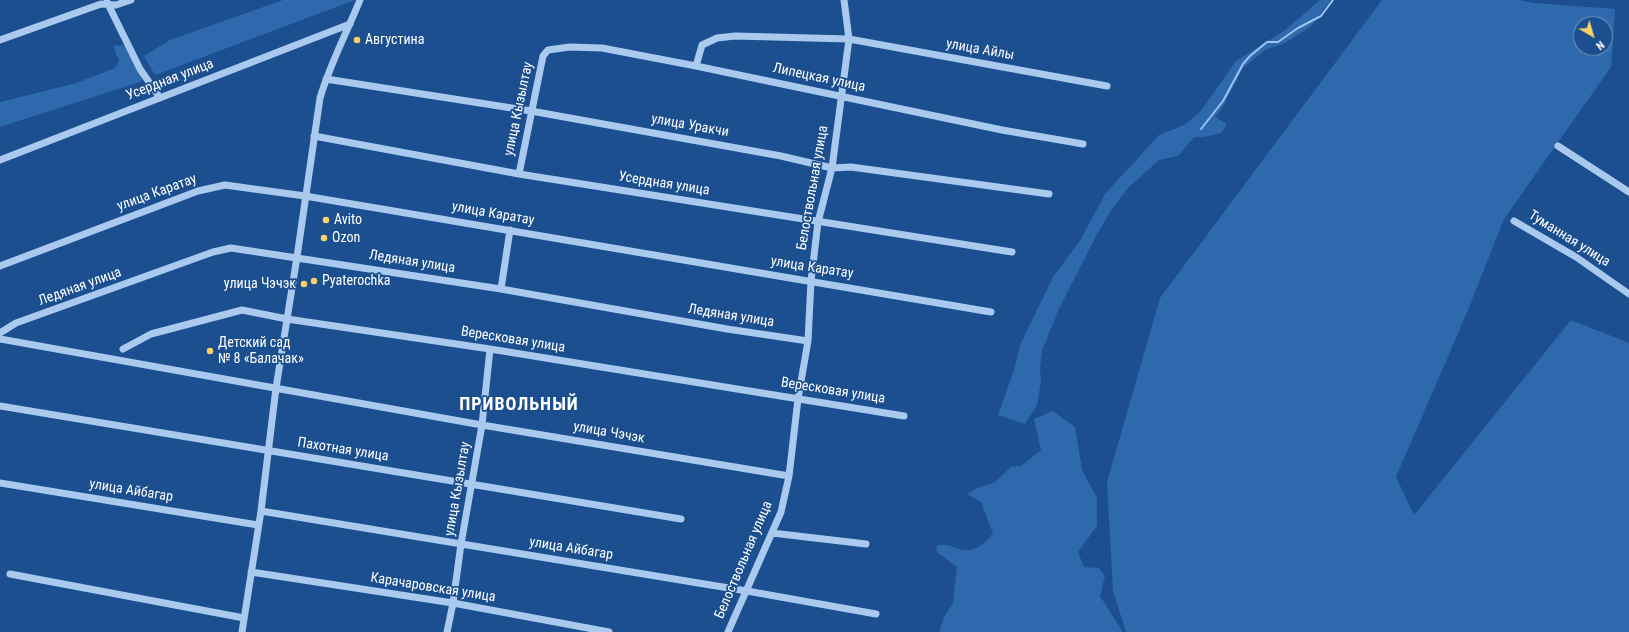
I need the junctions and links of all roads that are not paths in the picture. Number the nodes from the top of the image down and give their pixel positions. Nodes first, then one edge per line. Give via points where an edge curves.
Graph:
1 (131, 0) edge
2 (360, 0) edge
3 (844, 0) edge
4 (107, 2) edge
5 (350, 24) junction
6 (849, 39) junction
7 (0, 40) edge
8 (548, 50) joint
9 (696, 66) junction
10 (326, 79) junction
11 (1107, 86) dead end
12 (841, 96) junction
13 (160, 98) junction
14 (531, 112) junction
15 (314, 136) junction
16 (1083, 144) dead end
17 (1558, 146) dead end
18 (0, 160) edge
19 (832, 168) junction
20 (519, 174) junction
21 (1629, 192) edge
22 (1049, 194) dead end
23 (305, 196) junction
24 (1514, 221) dead end
25 (818, 222) junction
26 (510, 230) junction
27 (1012, 252) dead end
28 (297, 257) junction
29 (0, 266) edge
30 (811, 281) junction
31 (501, 289) junction
32 (1629, 294) edge
33 (991, 312) dead end
34 (287, 319) junction
35 (0, 333) edge
36 (0, 339) edge
37 (808, 341) junction
38 (123, 349) dead end
39 (490, 349) junction
40 (276, 388) junction
41 (798, 399) junction
42 (0, 406) edge
43 (904, 416) dead end
44 (482, 425) junction
45 (268, 450) junction
46 (789, 476) junction
47 (0, 483) edge
48 (472, 484) junction
49 (260, 511) junction
50 (681, 519) dead end
51 (258, 525) junction
52 (772, 533) junction
53 (462, 544) junction
54 (866, 544) dead end
55 (251, 572) junction
56 (10, 574) dead end
57 (747, 591) junction
58 (453, 603) junction
59 (876, 614) dead end
60 (244, 618) junction
61 (242, 630) edge
62 (447, 632) edge
63 (609, 632) edge
64 (728, 632) edge

1 - 4 street via 116,5
2 - 5 street
3 - 6 street, Белоствольная улица
4 - 7 street
4 - 13 street via 140,69
5 - 10 street
5 - 13 street, Усердная улица
6 - 9 street, улица Айлы via 758,36 718,38 702,45
6 - 11 street, улица Айлы
6 - 12 street, Белоствольная улица
8 - 9 street, Липецкая улица via 570,47 602,48
8 - 14 street, улица Кызылтау via 543,56
9 - 12 street, Липецкая улица
10 - 14 street, улица Уракчи
10 - 15 street
12 - 16 street, Липецкая улица via 1002,130
12 - 19 street, Белоствольная улица
13 - 18 street, Усердная улица
14 - 19 street, улица Уракчи via 781,156
14 - 20 street, улица Кызылтау
15 - 20 street, Усердная улица
15 - 23 street
17 - 21 street
19 - 22 street, улица Уракчи via 851,167
19 - 25 street, Белоствольная улица
20 - 25 street, Усердная улица
23 - 26 street, улица Каратау
23 - 28 street
23 - 29 street, улица Каратау via 225,185 198,191
24 - 32 street, Туманная улица via 1576,257
25 - 27 street, Усердная улица
25 - 30 street, Белоствольная улица
26 - 30 street, улица Каратау
26 - 31 street
28 - 31 street, Ледяная улица
28 - 34 street
28 - 35 street, Ледяная улица via 232,248 213,252 16,323
30 - 33 street, улица Каратау
30 - 37 street, Белоствольная улица
31 - 37 street, Ледяная улица
34 - 38 street, Вересковая улица via 242,310 151,334
34 - 39 street, Вересковая улица
34 - 40 street
36 - 40 street, улица Чэчэк
37 - 41 street, Белоствольная улица
39 - 41 street, Вересковая улица
39 - 44 street, улица Кызылтау
40 - 44 street, улица Чэчэк
40 - 45 street
41 - 43 street, Вересковая улица
41 - 46 street, Белоствольная улица
42 - 45 street, Пахотная улица
44 - 46 street, улица Чэчэк
44 - 48 street, улица Кызылтау
45 - 48 street, Пахотная улица
45 - 49 street
46 - 52 street, Белоствольная улица via 781,512
47 - 51 street, улица Айбагар
48 - 50 street, Пахотная улица
48 - 53 street, улица Кызылтау
49 - 51 street
49 - 53 street, улица Айбагар
51 - 55 street
52 - 54 street
52 - 57 street, Белоствольная улица
53 - 57 street, улица Айбагар
53 - 58 street, улица Кызылтау
55 - 58 street, Карачаровская улица
55 - 60 street
56 - 60 street
57 - 59 street, улица Айбагар
57 - 64 street, Белоствольная улица
58 - 62 street, улица Кызылтау
58 - 63 street, Карачаровская улица
60 - 61 street

